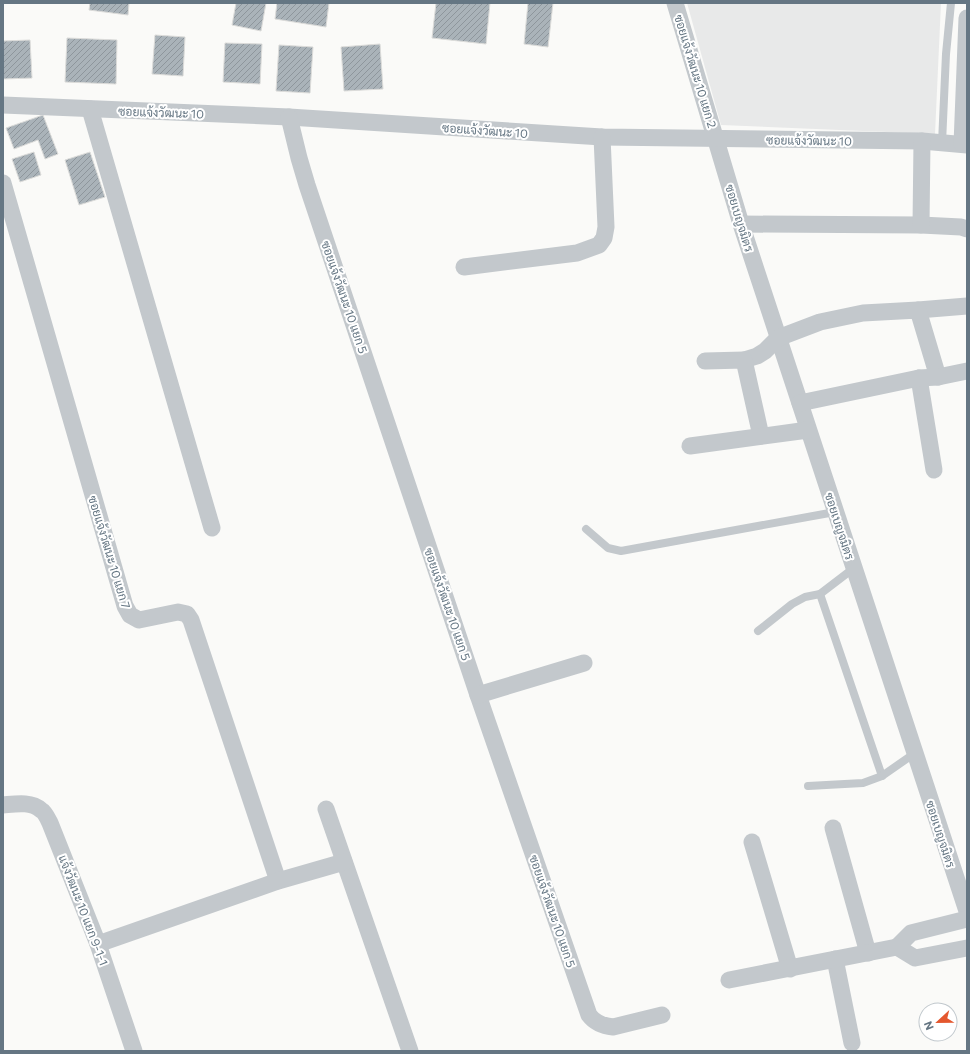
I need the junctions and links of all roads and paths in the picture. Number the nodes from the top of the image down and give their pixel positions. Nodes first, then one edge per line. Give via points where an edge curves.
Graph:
1 (675, 3) edge
2 (951, 3) edge
3 (967, 18) edge
4 (3, 105) edge
5 (90, 109) junction
6 (289, 117) junction
7 (602, 137) junction
8 (716, 139) junction
9 (922, 141) junction
10 (942, 144) junction
11 (964, 144) edge
12 (3, 183) edge
13 (741, 224) junction
14 (921, 225) junction
15 (967, 229) edge
16 (464, 267) dead end
17 (967, 306) edge
18 (918, 310) junction
19 (778, 338) junction
20 (744, 360) junction
21 (705, 361) dead end
22 (967, 372) edge
23 (938, 377) junction
24 (919, 378) junction
25 (800, 403) junction
26 (808, 430) junction
27 (761, 436) junction
28 (690, 446) dead end
29 (934, 470) dead end
30 (835, 512) junction
31 (212, 528) dead end
32 (586, 529) dead end
33 (854, 568) junction
34 (820, 594) junction
35 (758, 631) dead end
36 (584, 663) dead end
37 (478, 695) junction
38 (915, 753) junction
39 (882, 776) junction
40 (808, 786) dead end
41 (3, 805) edge
42 (326, 809) dead end
43 (833, 828) dead end
44 (752, 842) dead end
45 (344, 862) junction
46 (278, 881) junction
47 (967, 912) edge
48 (967, 920) edge
49 (98, 944) junction
50 (897, 947) junction
51 (967, 948) edge
52 (868, 953) junction
53 (835, 959) junction
54 (790, 969) junction
55 (729, 980) dead end
56 (662, 1015) dead end
57 (852, 1043) dead end
58 (134, 1051) edge
59 (410, 1051) edge

1 - 8 street, ซอยแจ้งวัฒนะ 10 แยก 2
2 - 10 lane
3 - 11 street
4 - 5 street, ซอยแจ้งวัฒนะ 10
5 - 6 street, ซอยแจ้งวัฒนะ 10
5 - 31 street
6 - 7 street, ซอยแจ้งวัฒนะ 10
6 - 37 street, ซอยแจ้งวัฒนะ 10 แยก 5 via 307,185
7 - 8 street, ซอยแจ้งวัฒนะ 10
7 - 16 street via 606,226 604,238 599,245 577,253
8 - 9 street, ซอยแจ้งวัฒนะ 10
8 - 13 street, ซอยเบญจมิตร
9 - 10 street, ซอยแจ้งวัฒนะ 10
9 - 14 street
10 - 11 street, ซอยแจ้งวัฒนะ 10
12 - 46 street, ซอยแจ้งวัฒนะ 10 แยก 7 via 124,606 130,615 139,620 178,612 187,614 191,620
13 - 14 street
13 - 19 street, ซอยเบญจมิตร
14 - 15 street
17 - 18 street
18 - 19 street via 863,313 820,322
18 - 23 street
19 - 20 street via 765,351
19 - 25 street, ซอยเบญจมิตร
20 - 21 street
20 - 27 street
22 - 23 street
23 - 24 street
24 - 25 street
24 - 29 street
25 - 26 street, ซอยเบญจมิตร
26 - 27 street
26 - 30 street, ซอยเบญจมิตร
27 - 28 street
30 - 32 lane via 621,551 608,548
30 - 33 street, ซอยเบญจมิตร
33 - 34 lane
33 - 38 street, ซอยเบญจมิตร
34 - 35 lane via 805,597 792,604
34 - 39 lane
36 - 37 street
37 - 56 street, ซอยแจ้งวัฒนะ 10 แยก 5 via 589,1015 593,1021 613,1027
38 - 39 lane
38 - 47 street, ซอยเบญจมิตร
39 - 40 lane via 863,783
41 - 49 street, แจ้งวัฒนะ 10 แยก 9-1-1 via 32,805 42,810
42 - 45 street
43 - 52 street
44 - 54 street
45 - 46 street
45 - 59 street
46 - 49 street
48 - 50 street via 911,933
49 - 58 street, แจ้งวัฒนะ 10 แยก 9-1-1
50 - 51 street via 915,958
50 - 52 street
52 - 53 street
53 - 54 street
53 - 57 street
54 - 55 street

